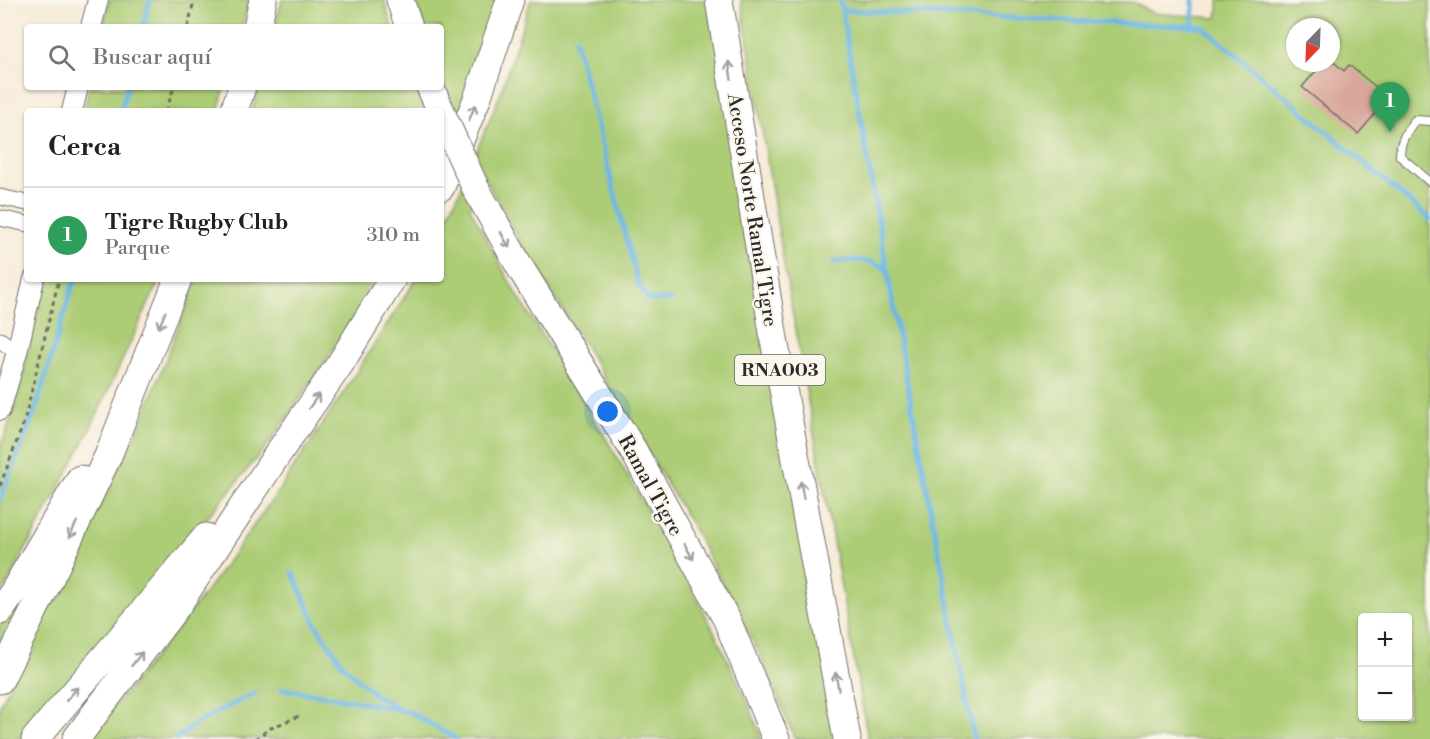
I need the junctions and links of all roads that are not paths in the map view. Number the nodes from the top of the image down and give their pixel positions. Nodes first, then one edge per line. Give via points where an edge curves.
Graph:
1 (98, 0) edge
2 (263, 0) edge
3 (400, 0) edge
4 (510, 0) edge
5 (719, 0) edge
6 (92, 24) edge
7 (258, 24) edge
8 (408, 24) edge
9 (77, 90) edge
10 (241, 90) edge
11 (431, 90) edge
12 (73, 108) edge
13 (235, 108) edge
14 (439, 108) edge
15 (444, 119) edge
16 (1430, 121) edge
17 (444, 179) edge
18 (1430, 182) edge
19 (0, 197) edge
20 (24, 202) edge
21 (0, 218) edge
22 (24, 223) edge
23 (33, 282) edge
24 (177, 282) edge
25 (391, 282) edge
26 (0, 340) edge
27 (17, 352) junction
28 (145, 360) junction
29 (0, 410) edge
30 (281, 449) junction
31 (0, 611) edge
32 (0, 680) edge
33 (34, 739) edge
34 (76, 739) edge
35 (776, 739) edge
36 (847, 739) edge

1 - 6 street
2 - 7 highway
3 - 8 highway
17 -> 4 highway via 477,99
36 -> 5 highway, Acceso Norte Ramal Tigre / RNA003 via 775,345
9 - 12 street
10 - 13 highway
11 - 14 highway, Ramal Tigre
15 -> 35 highway, Ramal Tigre, bridge via 476,189 521,269 632,448 727,620
16 - 18 lane via 1415,120 1405,133 1400,156
19 - 20 street
21 - 22 street
23 - 27 street
24 -> 28 highway
30 -> 25 highway
26 - 27 street
27 - 29 street
28 - 31 highway via 88,465
28 -> 32 highway via 108,456
33 -> 30 highway
34 -> 30 highway via 177,606

